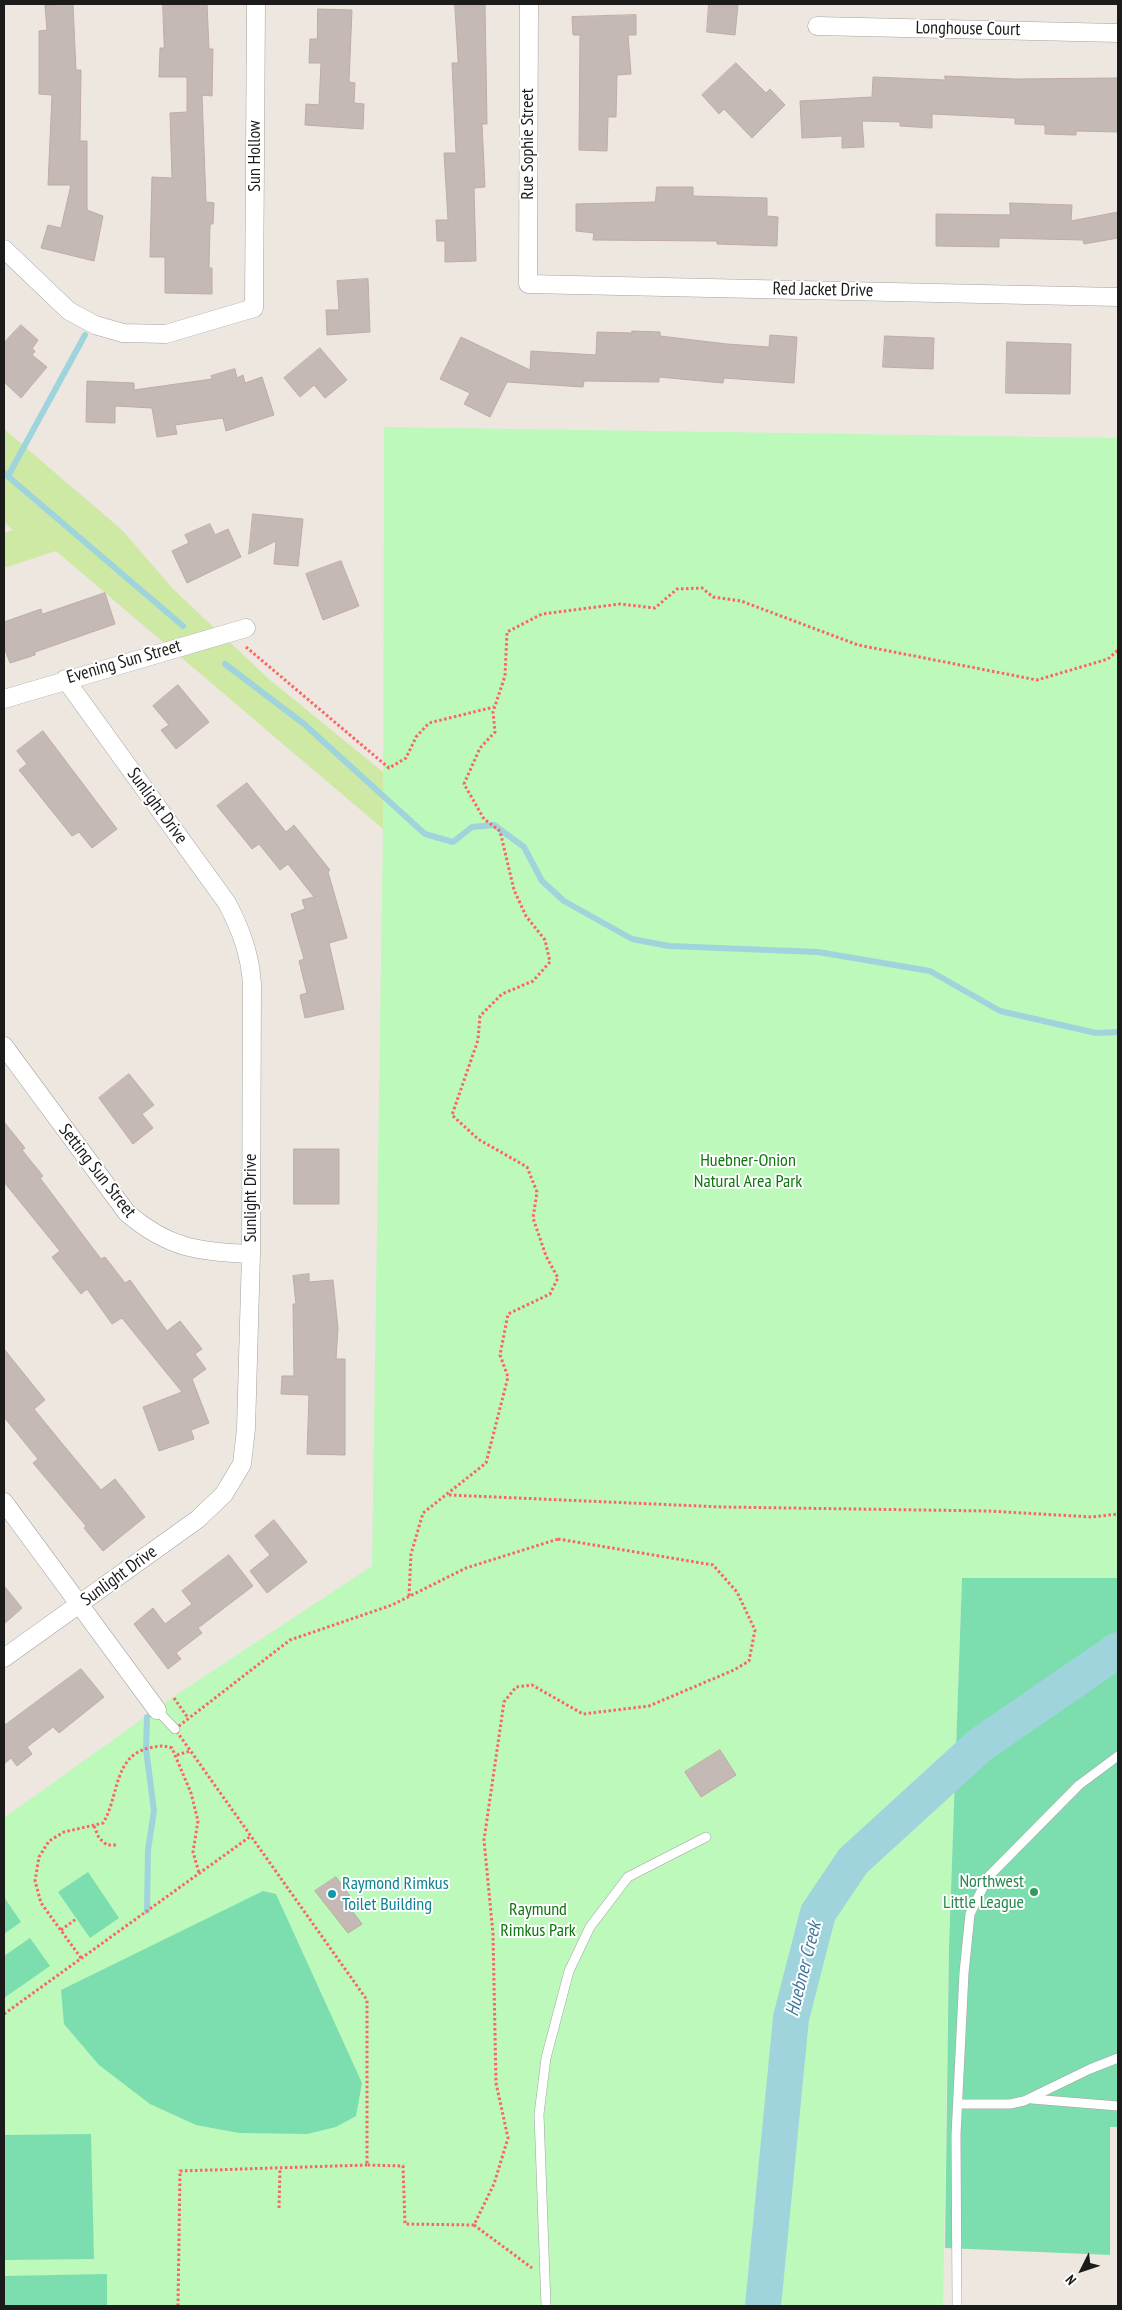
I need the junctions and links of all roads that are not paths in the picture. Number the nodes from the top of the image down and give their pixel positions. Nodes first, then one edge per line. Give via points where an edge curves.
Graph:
1 (256, 4) edge
2 (529, 4) edge
3 (817, 26) dead end
4 (1118, 33) edge
5 (4, 249) edge
6 (528, 284) joint
7 (1118, 297) edge
8 (246, 628) dead end
9 (65, 679) junction
10 (4, 699) edge
11 (4, 1046) edge
12 (250, 1254) junction
13 (4, 1502) edge
14 (79, 1605) junction
15 (4, 1658) edge
16 (157, 1710) joint
17 (175, 1729) road end
18 (1118, 1756) edge
19 (706, 1837) dead end
20 (1118, 2058) edge
21 (1030, 2099) junction
22 (958, 2104) junction
23 (1118, 2106) edge
24 (546, 2306) edge
25 (957, 2306) edge

1 - 5 street, Sun Hollow via 254,308 166,334 122,333 95,325 70,311
2 - 6 street, Rue Sophie Street
3 - 4 street, Longhouse Court
6 - 7 street, Red Jacket Drive
8 - 9 street, Evening Sun Street
9 - 10 street, Evening Sun Street
9 - 12 street, Sunlight Drive via 227,903 242,932 251,964 252,984
11 - 12 street, Setting Sun Street via 127,1213 148,1231 172,1244 212,1252
12 - 14 street, Sunlight Drive via 246,1428 242,1464 224,1494 198,1519
13 - 14 street
14 - 15 street, Sunlight Drive
14 - 16 street
16 - 17 lane
18 - 22 lane via 1079,1784 988,1877 970,1914
19 - 24 lane via 628,1877 590,1926 569,1971 546,2058 539,2114
20 - 21 lane
21 - 22 lane via 1010,2104
21 - 23 lane
22 - 25 lane

